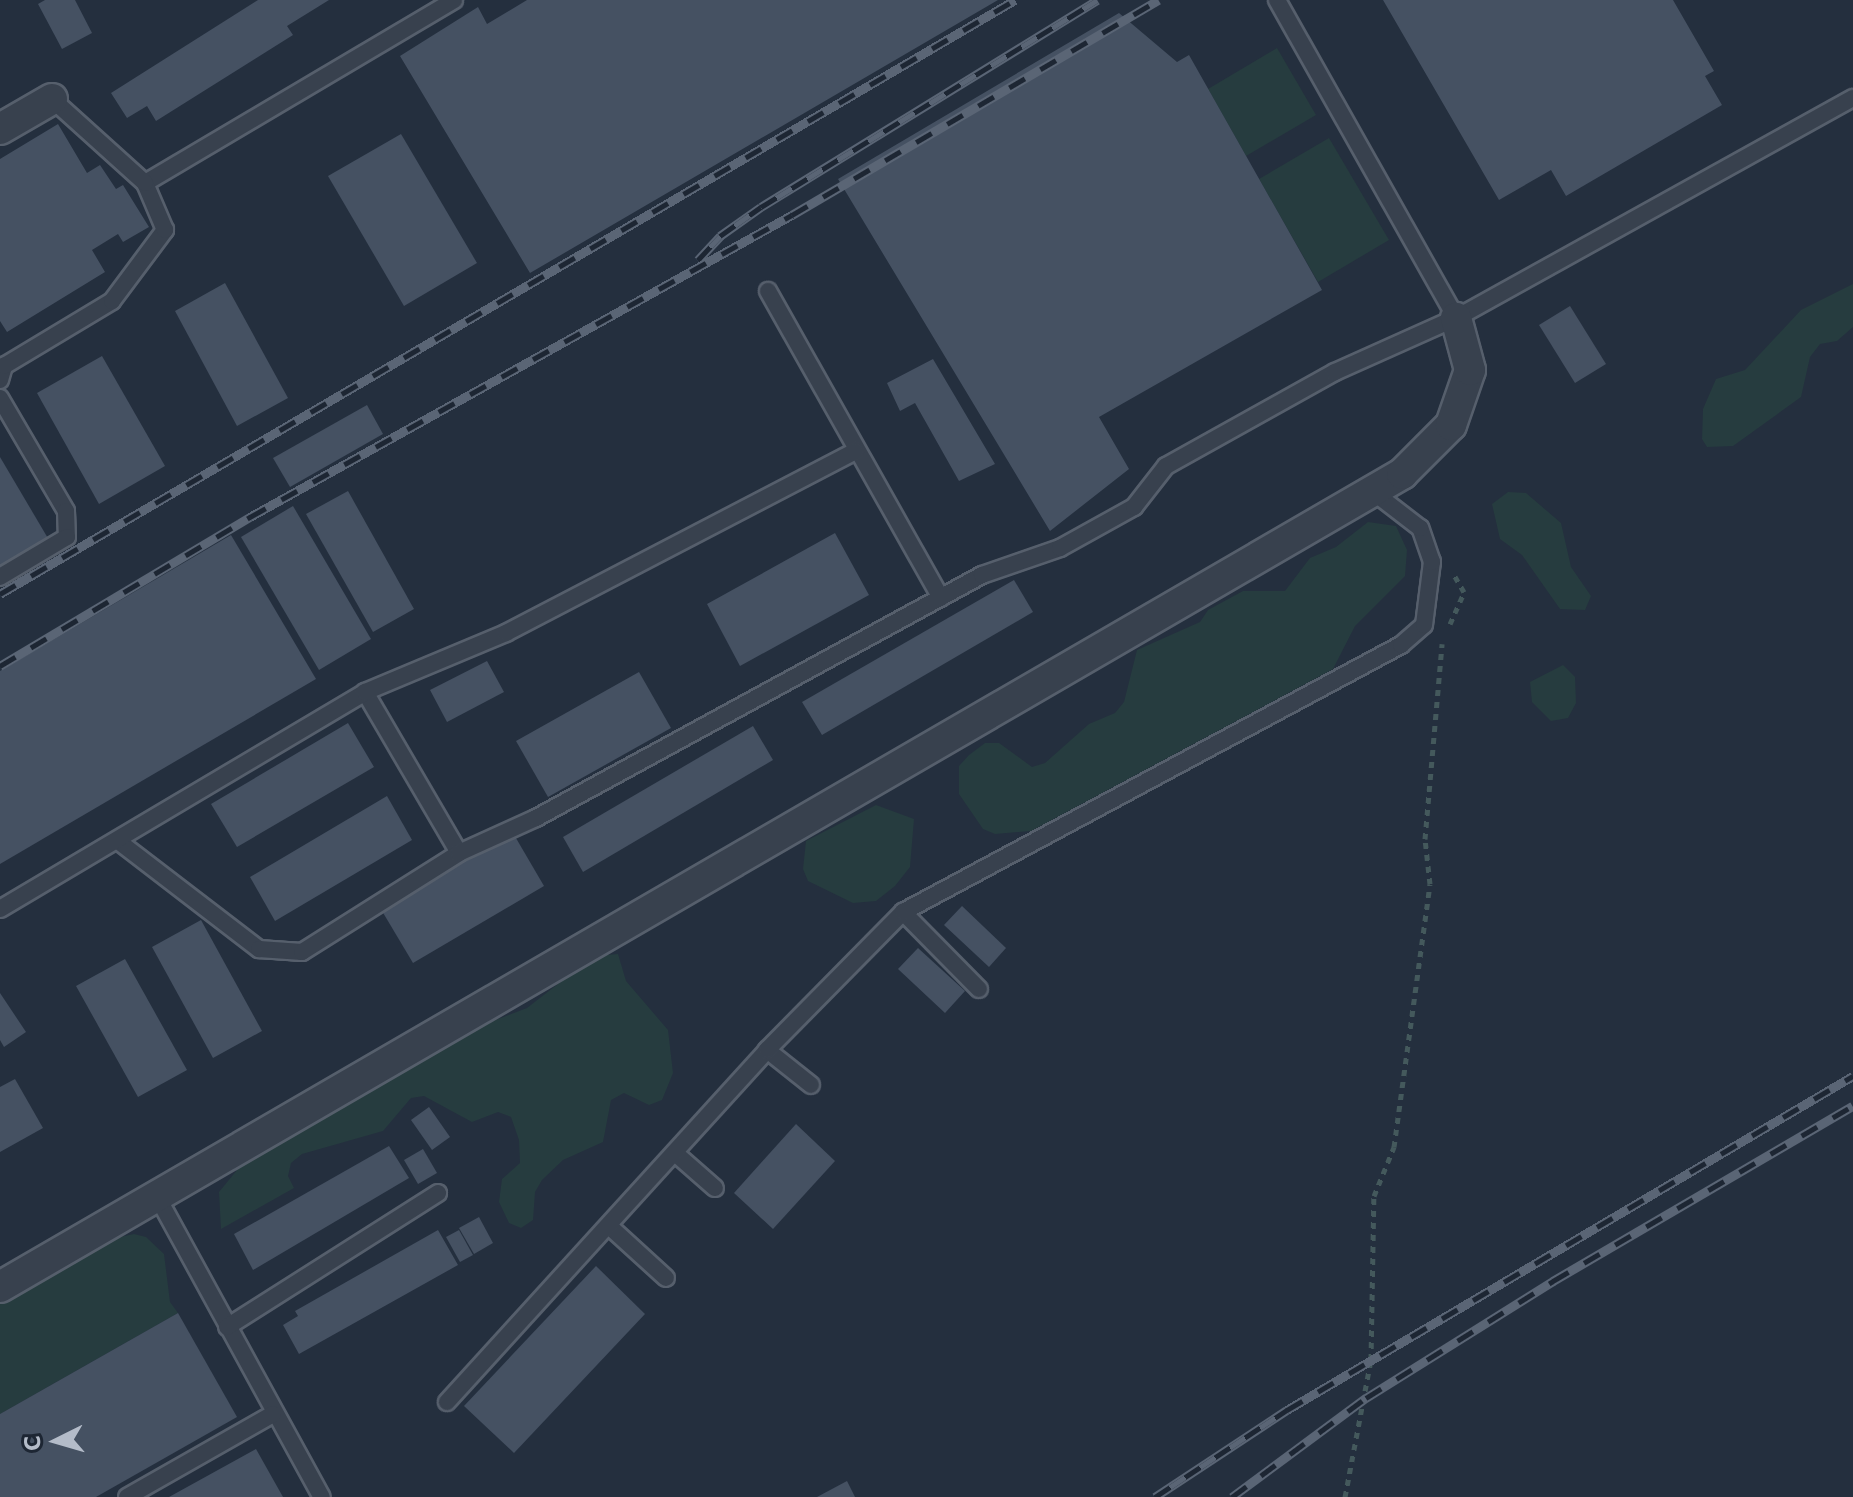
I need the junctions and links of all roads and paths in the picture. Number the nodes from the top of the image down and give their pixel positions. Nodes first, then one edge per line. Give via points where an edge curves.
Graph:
1 (454, 0) edge
2 (1277, 0) edge
3 (1853, 98) edge
4 (52, 99) joint
5 (0, 129) edge
6 (145, 183) junction
7 (768, 291) dead end
8 (1456, 318) junction
9 (0, 380) edge
10 (0, 398) edge
11 (855, 451) junction
12 (1372, 491) junction
13 (1450, 566) dead end
14 (0, 577) edge
15 (941, 598) junction
16 (365, 692) junction
17 (118, 841) junction
18 (459, 853) junction
19 (0, 909) edge
20 (903, 912) junction
21 (979, 989) dead end
22 (767, 1050) junction
23 (811, 1085) dead end
24 (675, 1153) junction
25 (715, 1188) dead end
26 (438, 1193) dead end
27 (158, 1198) junction
28 (609, 1226) junction
29 (666, 1278) dead end
30 (0, 1287) edge
31 (227, 1327) junction
32 (447, 1402) dead end
33 (273, 1414) junction
34 (127, 1497) edge
35 (322, 1497) edge
36 (1345, 1497) edge

1 - 6 lane
2 - 8 lane
3 - 8 lane
4 - 5 street
4 - 6 lane
6 - 9 lane via 165,230 112,301 4,366
7 - 11 lane
8 - 12 street via 1470,370 1451,425 1402,474
8 - 15 lane via 1335,372 1166,466 1134,507 1060,548 982,575
10 - 14 lane via 66,511 67,537
11 - 15 lane
11 - 16 lane via 506,633
12 - 20 lane via 1420,528 1432,562 1424,625 1401,645 938,898
12 - 27 street
13 - 36 path via 1464,592 1440,647 1425,839 1430,884 1394,1147 1374,1196 1371,1360
15 - 18 lane via 536,818
16 - 17 lane
16 - 18 lane
17 - 18 lane via 259,949 284,955 302,952
17 - 19 lane
20 - 21 lane
20 - 22 lane
22 - 23 lane
22 - 24 lane
24 - 25 lane
24 - 28 lane
26 - 31 lane
27 - 30 street
27 - 31 lane
28 - 29 lane
28 - 32 lane
31 - 33 lane
33 - 34 lane
33 - 35 lane

